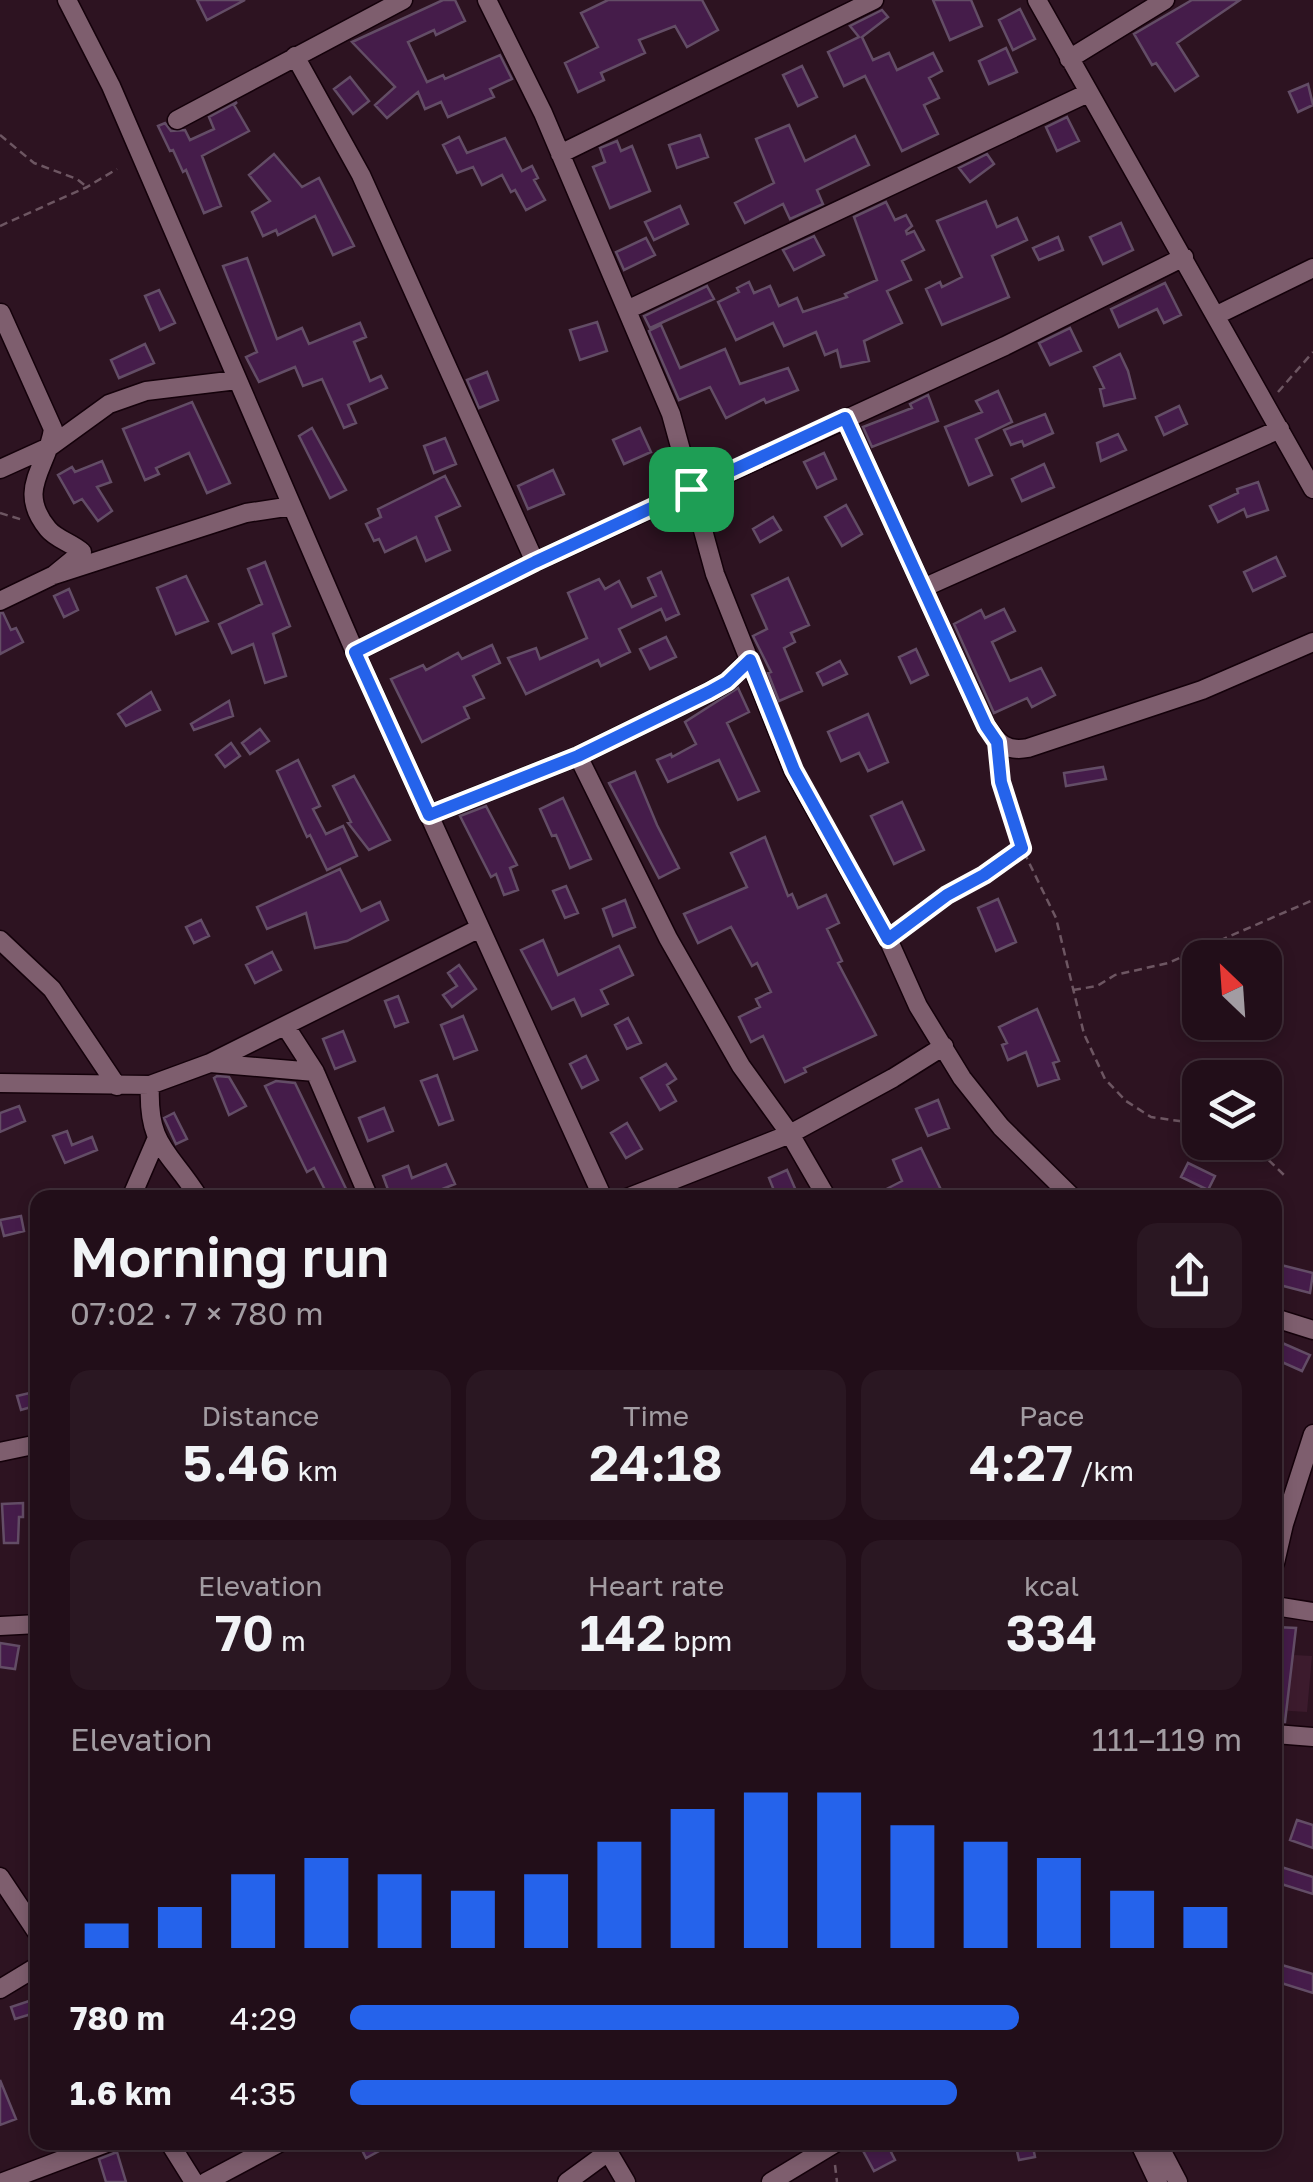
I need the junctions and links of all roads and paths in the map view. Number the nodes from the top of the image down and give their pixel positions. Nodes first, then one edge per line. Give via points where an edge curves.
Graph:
1 (67, 0) edge
2 (487, 0) edge
3 (874, 0) edge
4 (1037, 0) edge
5 (1165, 0) edge
6 (393, 2) edge
7 (295, 56) junction
8 (1070, 60) junction
9 (1088, 93) junction
10 (177, 120) dead end
11 (0, 135) edge
12 (560, 154) junction
13 (117, 170) dead end
14 (87, 187) junction
15 (0, 226) edge
16 (1184, 257) junction
17 (1313, 268) edge
18 (628, 310) junction
19 (1, 313) edge
20 (1216, 315) junction
21 (1313, 352) edge
22 (237, 380) junction
23 (1267, 405) junction
24 (845, 418) junction
25 (1280, 429) junction
26 (51, 446) junction
27 (0, 469) edge
28 (691, 489) junction
29 (1313, 490) edge
30 (292, 506) junction
31 (535, 562) junction
32 (54, 575) junction
33 (923, 588) junction
34 (0, 602) edge
35 (1313, 642) edge
36 (355, 652) junction
37 (750, 660) junction
38 (997, 742) junction
39 (578, 756) junction
40 (429, 815) junction
41 (1022, 848) junction
42 (1313, 900) edge
43 (480, 928) junction
44 (888, 939) junction
45 (0, 940) edge
46 (1072, 990) junction
47 (286, 1027) junction
48 (944, 1046) junction
49 (210, 1064) junction
50 (315, 1072) junction
51 (0, 1083) edge
52 (150, 1085) junction
53 (118, 1086) junction
54 (1182, 1121) edge
55 (790, 1134) junction
56 (156, 1140) junction
57 (1269, 1160) edge
58 (1284, 1175) dead end
59 (134, 1190) edge
60 (193, 1190) edge
61 (366, 1190) edge
62 (599, 1190) edge
63 (647, 1190) edge
64 (822, 1190) edge
65 (1065, 1190) edge
66 (1282, 1320) edge
67 (1313, 1330) edge
68 (1313, 1434) edge
69 (30, 1446) edge
70 (0, 1452) edge
71 (1282, 1514) edge
72 (1282, 1607) edge
73 (1313, 1612) edge
74 (30, 1624) edge
75 (0, 1626) edge
76 (1282, 1735) edge
77 (1313, 1737) edge
78 (0, 1877) edge
79 (30, 1922) edge
80 (30, 1971) edge
81 (0, 1989) edge
82 (88, 2150) edge
83 (174, 2150) edge
84 (266, 2150) edge
85 (602, 2150) edge
86 (607, 2150) edge
87 (824, 2150) edge
88 (1143, 2150) edge
89 (1161, 2150) edge
90 (3, 2182) edge
91 (194, 2182) edge
92 (206, 2182) edge
93 (568, 2182) edge
94 (626, 2182) edge
95 (771, 2182) edge
96 (1158, 2182) edge
97 (1178, 2182) edge

1 - 22 street via 192,266
2 - 12 street
3 - 12 street
4 - 8 street
5 - 8 street
6 - 7 street
7 - 10 street
7 - 31 street via 361,175
8 - 9 street
9 - 16 street
9 - 18 street
11 - 14 path via 34,163
12 - 18 street
13 - 14 path
14 - 15 path
16 - 20 street
16 - 24 street
17 - 20 street
18 - 28 street via 672,414
19 - 26 street via 54,429
20 - 23 street
21 - 23 path
22 - 26 street via 109,404
22 - 30 street
23 - 25 street
24 - 28 street
24 - 33 street
25 - 29 street
25 - 33 street
26 - 27 street
26 - 32 street via 31,488 48,529 82,552
28 - 31 street
28 - 37 street via 715,574
30 - 32 street via 246,514
30 - 36 street
31 - 36 street
32 - 34 street
33 - 38 street
35 - 38 street via 1202,690 1028,748
36 - 40 street
37 - 39 street via 727,682
37 - 44 street via 794,770
38 - 41 path via 1001,782
39 - 40 street
39 - 55 street via 668,938 741,1066
40 - 43 street
41 - 44 path
41 - 46 path via 1056,918
42 - 46 path via 1168,964
43 - 47 street
43 - 62 street
44 - 48 street
45 - 53 street via 52,989
46 - 54 path via 1105,1079 1151,1117
47 - 49 street
47 - 50 street
48 - 55 street
48 - 65 street via 1002,1127
49 - 50 street
49 - 52 street
50 - 61 street
51 - 53 street
52 - 53 street
52 - 56 street
55 - 63 street
55 - 64 street
56 - 59 street
56 - 60 street
57 - 58 path
66 - 67 street
68 - 71 street
69 - 70 street
72 - 73 street
74 - 75 street
76 - 77 street
78 - 79 street
80 - 81 street
82 - 90 street
83 - 91 street
84 - 92 street
85 - 93 street
86 - 94 street
87 - 95 street
88 - 96 street
89 - 97 street

